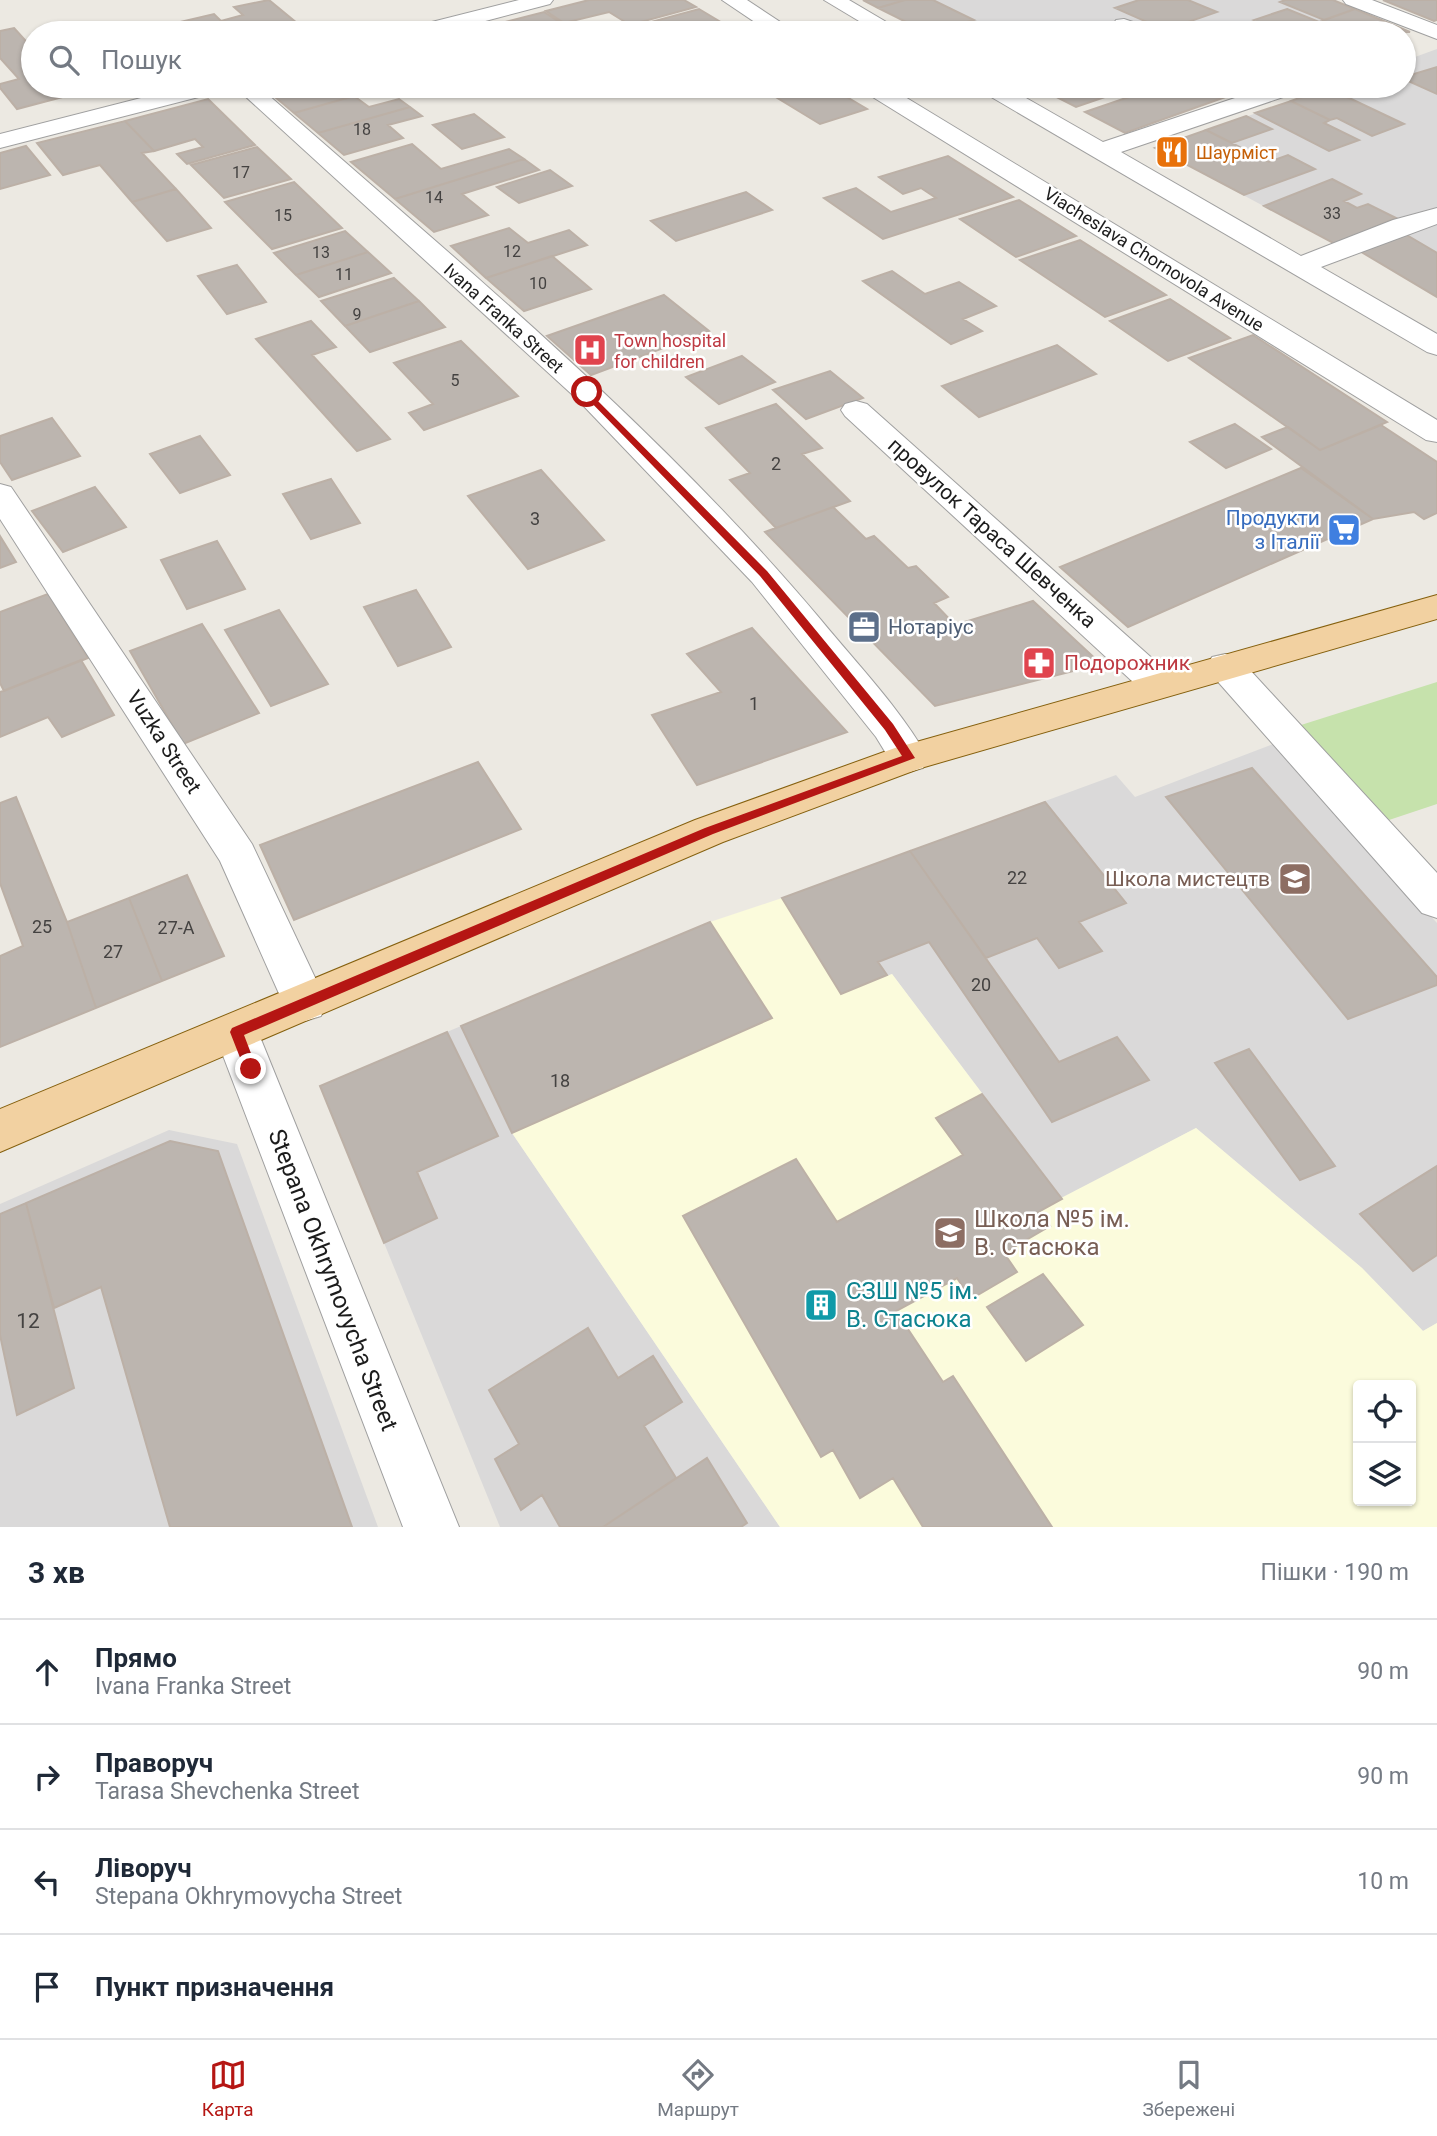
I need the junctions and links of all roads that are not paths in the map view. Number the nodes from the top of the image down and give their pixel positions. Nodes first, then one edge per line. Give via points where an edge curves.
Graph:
1 (543, 0) edge
2 (732, 0) edge
3 (834, 0) edge
4 (1353, 0) edge
5 (462, 21) edge
6 (766, 21) edge
7 (872, 21) edge
8 (1403, 21) edge
9 (1416, 26) edge
10 (1437, 35) edge
11 (1416, 45) edge
12 (167, 98) edge
13 (258, 98) edge
14 (892, 98) edge
15 (1010, 98) edge
16 (1246, 98) edge
17 (0, 141) edge
18 (1103, 150) junction
19 (1437, 216) edge
20 (1301, 265) junction
21 (1437, 346) edge
22 (856, 410) dead end
23 (1437, 433) edge
24 (0, 494) edge
25 (1437, 607) edge
26 (1224, 666) junction
27 (1159, 685) junction
28 (909, 758) junction
29 (1437, 901) edge
30 (305, 1003) junction
31 (236, 1032) junction
32 (0, 1131) edge
33 (431, 1527) edge

1 - 5 street
2 - 6 street
3 - 7 street
4 - 8 street
9 - 10 street
10 - 11 street
12 - 17 street
13 - 28 street, Ivana Franka Street via 587,392 764,574
14 - 23 street, Viacheslava Chornovola Avenue
15 - 18 street
16 - 18 street
18 - 20 street
19 - 20 street
20 - 21 street
22 - 27 street, провулок Тараса Шевченка
24 - 30 street, Vuzka Street via 238,855
25 - 26 main road
26 - 27 main road
26 - 29 street
27 - 28 main road
28 - 30 main road via 709,831
30 - 31 main road
31 - 32 main road
31 - 33 street, Stepana Okhrymovycha Street

